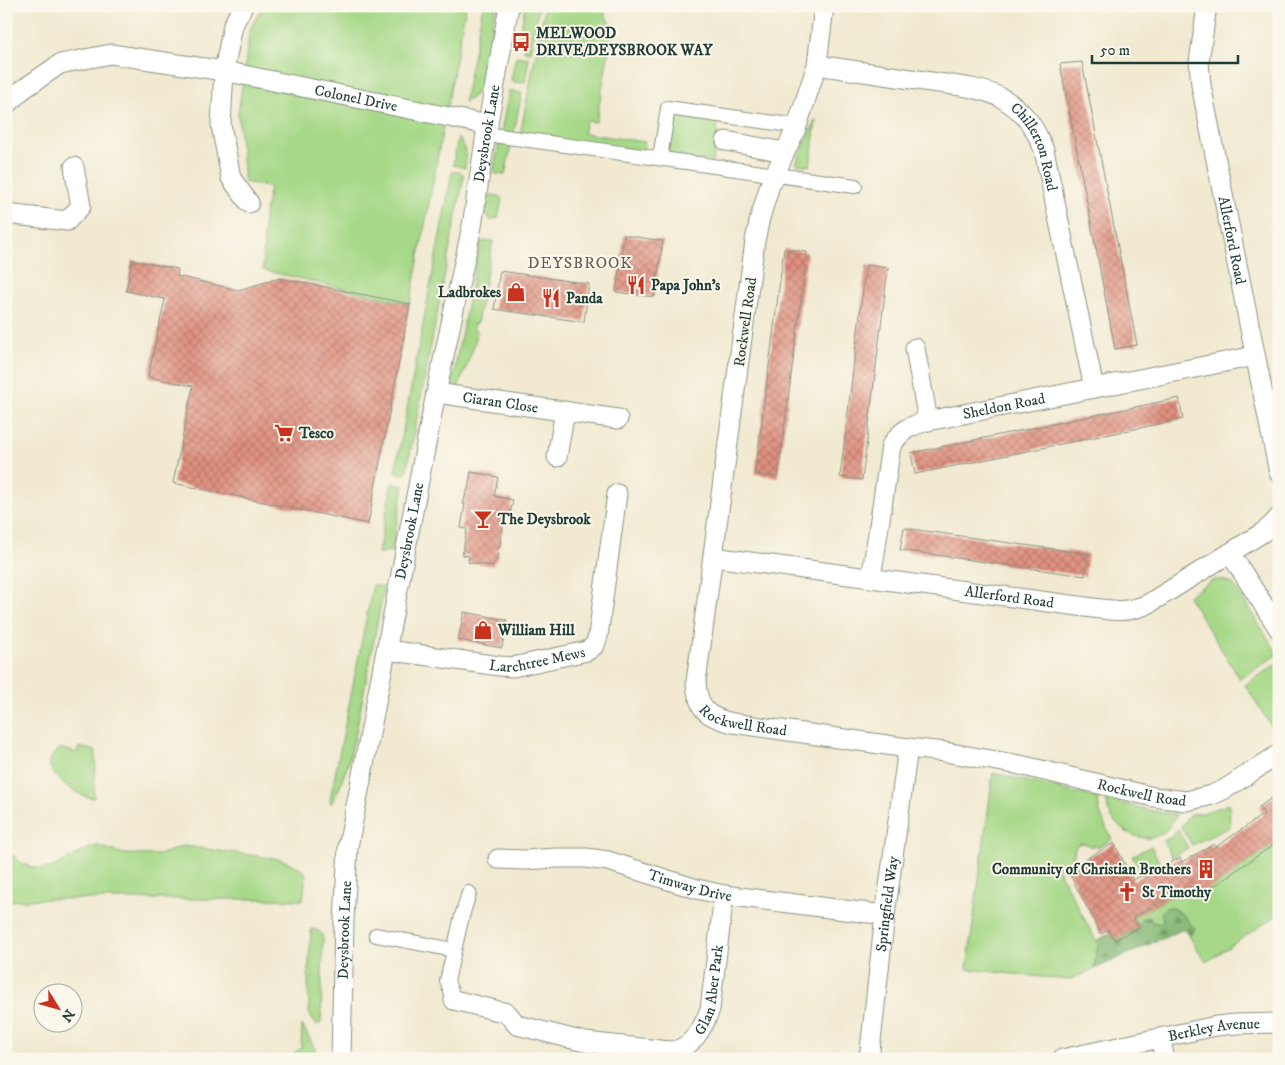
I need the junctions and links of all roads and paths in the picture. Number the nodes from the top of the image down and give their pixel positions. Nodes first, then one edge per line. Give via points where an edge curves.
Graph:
1 (243, 6) edge
2 (509, 6) edge
3 (824, 6) edge
4 (1207, 6) edge
5 (817, 65) junction
6 (224, 71) junction
7 (6, 105) edge
8 (797, 126) junction
9 (486, 129) junction
10 (726, 141) dead end
11 (784, 152) junction
12 (660, 158) junction
13 (74, 167) dead end
14 (774, 174) junction
15 (855, 186) dead end
16 (249, 203) dead end
17 (6, 214) edge
18 (915, 348) dead end
19 (1255, 356) junction
20 (1094, 388) junction
21 (436, 393) junction
22 (566, 411) junction
23 (618, 418) dead end
24 (928, 421) junction
25 (557, 457) dead end
26 (1279, 473) edge
27 (618, 494) dead end
28 (1279, 517) edge
29 (1230, 554) junction
30 (713, 557) junction
31 (871, 578) junction
32 (1279, 629) edge
33 (387, 650) junction
34 (908, 748) junction
35 (1279, 754) edge
36 (498, 859) dead end
37 (469, 893) dead end
38 (724, 895) junction
39 (885, 914) junction
40 (376, 935) dead end
41 (454, 950) junction
42 (454, 1000) joint
43 (1279, 1023) edge
44 (1160, 1038) junction
45 (875, 1058) edge
46 (341, 1059) edge
47 (1062, 1059) edge
48 (1165, 1059) edge

1 - 6 street via 233,25
2 - 9 street, Deysbrook Lane
3 - 5 street, Rockwell Road
4 - 19 street, Allerford Road via 1199,62 1201,85
5 - 8 street, Rockwell Road
5 - 20 street, Chillerton Road via 989,93 1003,98 1028,120 1044,150
6 - 7 street, Colonel Drive via 111,54 60,64
6 - 9 street, Colonel Drive
6 - 16 street via 221,125 231,178
8 - 11 street, Rockwell Road
8 - 12 street via 668,108
9 - 12 street
9 - 21 street, Deysbrook Lane via 472,226
10 - 11 street
11 - 14 street, Rockwell Road
12 - 14 street
13 - 17 street via 81,206 67,221
14 - 15 street
14 - 30 street, Rockwell Road via 755,242
18 - 24 street
19 - 20 street, Sheldon Road
19 - 26 street, Allerford Road
20 - 24 street, Sheldon Road
21 - 22 street, Ciaran Close
21 - 33 street, Deysbrook Lane
22 - 23 street, Ciaran Close
22 - 25 street
24 - 31 street, Sheldon Road via 910,426 891,446
27 - 33 street, Larchtree Mews via 598,636 595,645 587,651 513,667
28 - 29 street, Allerford Road via 1262,533
29 - 31 street, Allerford Road via 1148,604 1125,611
29 - 32 street
30 - 31 street, Allerford Road
30 - 34 street, Rockwell Road via 696,682 701,706 709,714 726,722
33 - 46 street, Deysbrook Lane via 348,849
34 - 35 street, Rockwell Road via 1020,765 1186,802 1225,789
34 - 39 street, Springfield Way
36 - 38 street, Timway Drive via 586,858 608,861
37 - 41 street
38 - 39 street, Timway Drive
38 - 42 street, Glan Aber Park via 710,1009 699,1031 682,1048 672,1051 586,1042 516,1025 507,1013
39 - 45 street, Springfield Way
40 - 41 street
41 - 42 street via 447,981
43 - 44 street, Berkley Avenue via 1216,1026
44 - 47 street, Berkley Avenue
44 - 48 street

